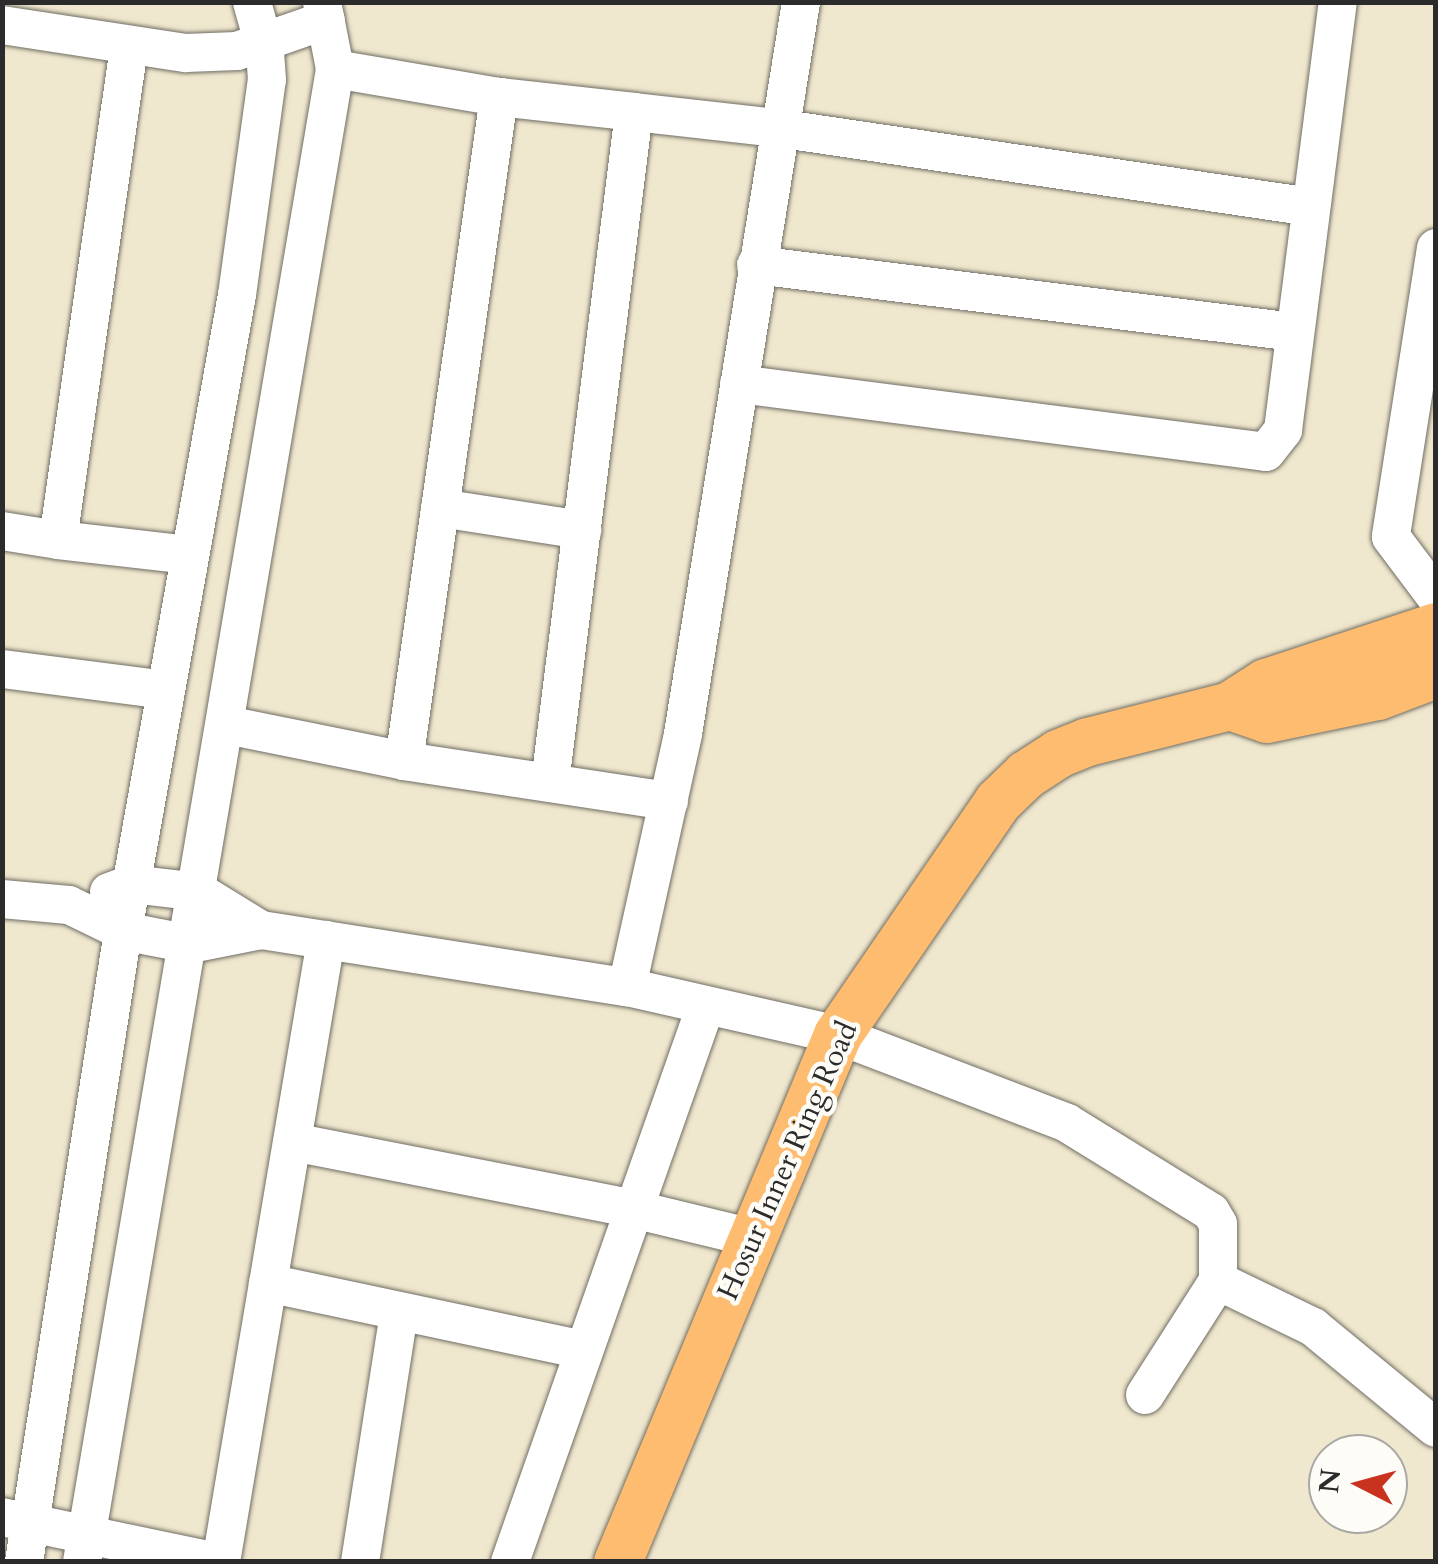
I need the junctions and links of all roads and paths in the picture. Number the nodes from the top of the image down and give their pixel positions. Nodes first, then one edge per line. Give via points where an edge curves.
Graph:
1 (252, 2) edge
2 (801, 2) edge
3 (1338, 2) edge
4 (324, 11) edge
5 (2, 25) edge
6 (264, 42) junction
7 (129, 47) junction
8 (336, 69) junction
9 (499, 97) junction
10 (634, 112) junction
11 (262, 115) junction
12 (327, 121) junction
13 (778, 128) junction
14 (1311, 207) junction
15 (1436, 248) edge
16 (756, 264) junction
17 (1294, 332) junction
18 (739, 384) junction
19 (440, 508) junction
20 (582, 530) junction
21 (2, 531) edge
22 (58, 540) junction
23 (190, 555) junction
24 (1436, 597) edge
25 (1436, 628) edge
26 (2, 669) edge
27 (1436, 674) edge
28 (166, 690) junction
29 (1230, 706) junction
30 (226, 724) junction
31 (404, 762) junction
32 (550, 782) junction
33 (669, 801) junction
34 (132, 884) junction
35 (199, 892) junction
36 (2, 899) edge
37 (69, 905) junction
38 (261, 930) junction
39 (123, 932) junction
40 (326, 940) junction
41 (190, 944) junction
42 (627, 987) junction
43 (706, 1005) junction
44 (838, 1035) junction
45 (293, 1142) junction
46 (633, 1209) junction
47 (753, 1238) junction
48 (1218, 1281) junction
49 (268, 1283) junction
50 (399, 1314) junction
51 (582, 1350) junction
52 (1145, 1395) dead end
53 (1436, 1428) edge
54 (16, 1520) edge
55 (85, 1546) edge
56 (24, 1562) edge
57 (219, 1562) edge
58 (360, 1562) edge
59 (510, 1562) edge
60 (618, 1562) edge

1 - 6 street
2 - 13 street
3 - 14 street
4 - 6 street
4 - 8 street
5 - 7 street
6 - 7 street via 238,52
6 - 11 street
7 - 22 street
8 - 9 street
8 - 12 street
9 - 10 street
9 - 19 street
10 - 13 street
10 - 20 street
11 - 12 street
11 - 23 street
12 - 30 street
13 - 14 street
13 - 16 street
14 - 17 street
15 - 24 street via 1391,536
16 - 17 street
16 - 18 street
17 - 18 street via 1283,430 1266,452 1254,454
18 - 33 street
19 - 20 street
19 - 31 street
20 - 32 street
21 - 22 street
22 - 23 street
23 - 28 street
25 - 29 main road, Hosur Inner Ring Road via 1266,683
26 - 28 street
27 - 29 main road, Hosur Inner Ring Road via 1378,696 1267,719
28 - 34 street
29 - 44 main road, Hosur Inner Ring Road via 1088,742 1026,776 982,820
30 - 31 street
30 - 35 street
31 - 32 street
32 - 33 street
33 - 42 street
34 - 35 street
34 - 37 street
34 - 39 street
35 - 38 street
35 - 41 street
36 - 37 street
37 - 39 street
38 - 40 street
38 - 41 street
39 - 41 street
39 - 54 street
40 - 42 street
40 - 45 street
41 - 55 street
42 - 43 street
43 - 44 street
43 - 46 street
44 - 47 main road, Hosur Inner Ring Road
44 - 48 street via 1067,1124 1211,1212 1218,1224
45 - 46 street
45 - 49 street
46 - 47 street
46 - 51 street
47 - 60 main road, Hosur Inner Ring Road
48 - 52 street
48 - 53 street via 1313,1327
49 - 50 street
49 - 57 street
50 - 51 street
50 - 58 street
51 - 59 street
54 - 55 street
54 - 56 street
55 - 57 street

